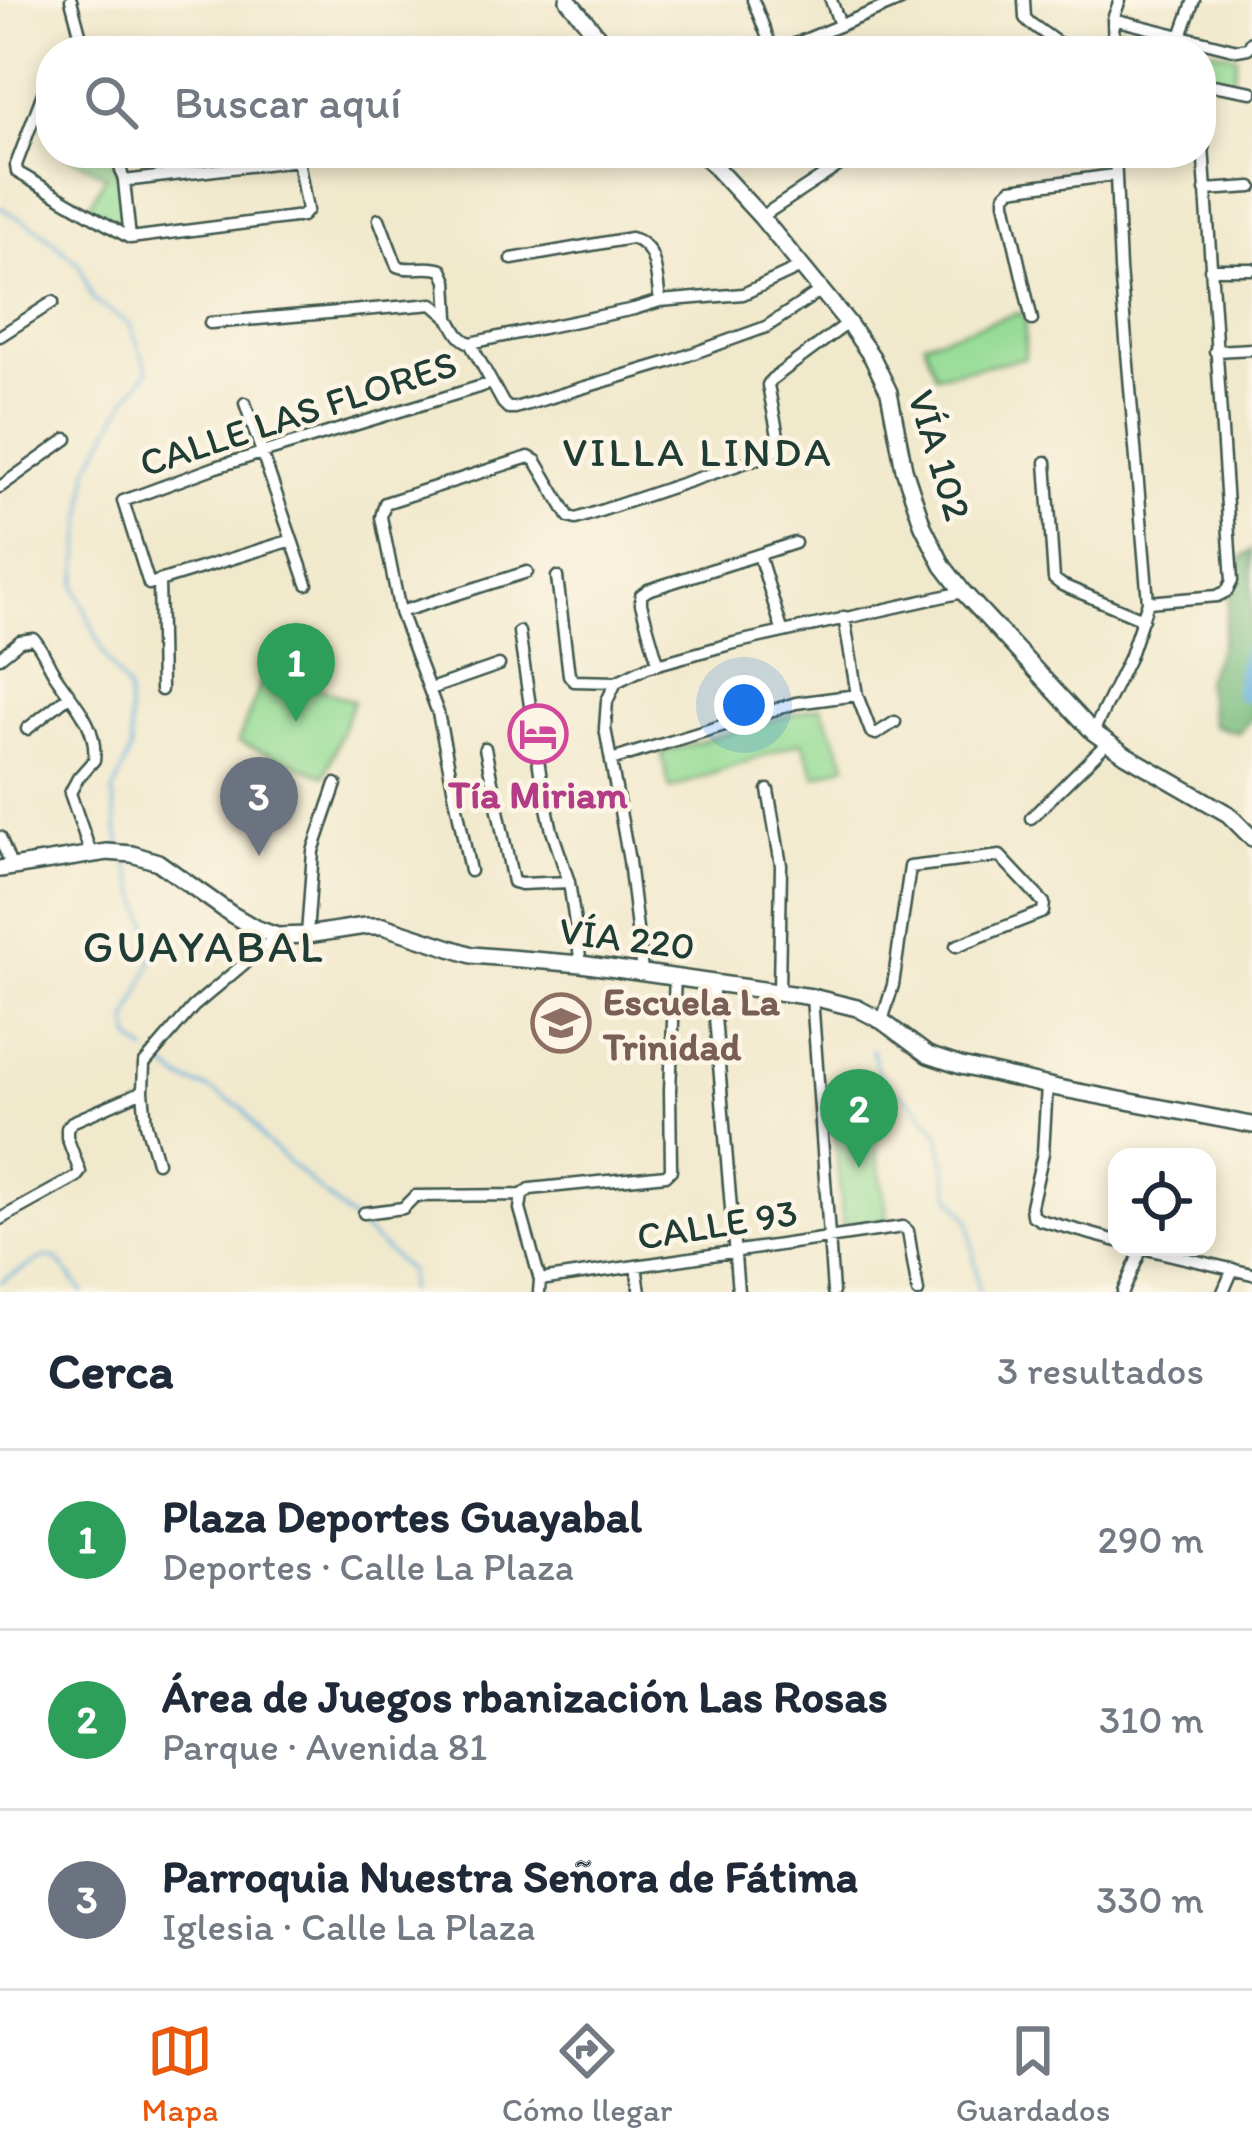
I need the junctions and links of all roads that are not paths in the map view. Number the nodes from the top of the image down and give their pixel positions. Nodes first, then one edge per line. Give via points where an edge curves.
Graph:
1 (70, 0) edge
2 (568, 0) edge
3 (753, 0) edge
4 (831, 0) edge
5 (901, 0) edge
6 (1024, 0) edge
7 (1120, 0) edge
8 (1193, 0) edge
9 (1113, 19) junction
10 (840, 25) junction
11 (81, 36) edge
12 (598, 36) edge
13 (769, 36) edge
14 (813, 36) edge
15 (1048, 36) edge
16 (1114, 36) edge
17 (1181, 36) joint
18 (1216, 45) edge
19 (1250, 45) edge
20 (1216, 86) edge
21 (1252, 92) edge
22 (36, 112) edge
23 (120, 168) edge
24 (230, 168) edge
25 (301, 168) edge
26 (716, 168) edge
27 (836, 168) edge
28 (1114, 168) edge
29 (1204, 168) edge
30 (1114, 175) junction
31 (124, 181) junction
32 (1252, 187) edge
33 (1205, 190) junction
34 (761, 218) junction
35 (379, 220) dead end
36 (130, 238) junction
37 (512, 260) dead end
38 (801, 267) junction
39 (1210, 269) junction
40 (1252, 269) edge
41 (820, 291) junction
42 (661, 301) junction
43 (53, 302) dead end
44 (449, 317) junction
45 (1032, 320) dead end
46 (210, 323) dead end
47 (848, 323) junction
48 (0, 336) edge
49 (470, 343) junction
50 (1252, 349) edge
51 (1215, 351) junction
52 (492, 383) junction
53 (245, 403) dead end
54 (67, 439) dead end
55 (262, 453) junction
56 (1046, 462) dead end
57 (0, 487) edge
58 (292, 540) junction
59 (795, 543) dead end
60 (759, 555) junction
61 (527, 572) dead end
62 (557, 578) dead end
63 (159, 581) junction
64 (307, 584) dead end
65 (963, 592) junction
66 (1148, 602) junction
67 (400, 612) junction
68 (844, 616) junction
69 (1143, 619) junction
70 (782, 630) junction
71 (519, 632) dead end
72 (0, 657) edge
73 (658, 663) junction
74 (499, 665) dead end
75 (616, 682) junction
76 (430, 689) junction
77 (161, 690) dead end
78 (70, 695) junction
79 (857, 695) junction
80 (895, 722) dead end
81 (27, 729) dead end
82 (1093, 732) junction
83 (1107, 743) junction
84 (485, 748) dead end
85 (611, 760) junction
86 (336, 784) dead end
87 (768, 790) dead end
88 (1030, 818) dead end
89 (0, 837) edge
90 (1252, 838) edge
91 (99, 853) junction
92 (6, 867) edge
93 (470, 871) dead end
94 (569, 882) junction
95 (307, 935) junction
96 (277, 936) junction
97 (956, 946) dead end
98 (581, 964) junction
99 (642, 972) junction
100 (675, 977) junction
101 (712, 981) junction
102 (779, 992) junction
103 (812, 998) junction
104 (882, 1021) junction
105 (143, 1091) junction
106 (1053, 1092) junction
107 (1046, 1122) junction
108 (1252, 1125) edge
109 (157, 1162) dead end
110 (526, 1192) junction
111 (364, 1213) dead end
112 (0, 1219) edge
113 (830, 1237) junction
114 (1108, 1239) edge
115 (734, 1253) junction
116 (1137, 1256) edge
117 (1175, 1256) edge
118 (636, 1266) junction
119 (1233, 1269) junction
120 (1252, 1274) edge
121 (540, 1286) edge
122 (640, 1292) edge
123 (738, 1292) edge
124 (833, 1292) edge
125 (918, 1292) edge
126 (1123, 1292) edge
127 (1223, 1292) edge

1 - 11 street
2 - 12 main road
3 - 13 street
4 - 10 street
5 - 10 street
6 - 15 street via 1025,18
7 - 9 street
8 - 17 street
9 - 16 street
9 - 17 street
10 - 14 street
18 - 19 street
20 - 21 street
22 - 36 street via 16,172
23 - 31 street
24 - 31 street
25 - 36 street via 304,215
26 - 34 main road, VÍA 102
27 - 34 street
28 - 30 street
29 - 33 street
30 - 45 street via 1005,195
30 - 66 street
31 - 36 street
32 - 33 street
33 - 39 street
34 - 38 main road, VÍA 102
35 - 44 street via 397,266 442,270
37 - 42 street via 640,239
38 - 41 main road, VÍA 102
38 - 42 street via 742,294
39 - 40 street
39 - 51 street
41 - 47 main road, VÍA 102
41 - 52 street via 766,327 515,408
42 - 49 street
43 - 48 street
44 - 46 street via 433,304
44 - 49 street
47 - 65 main road, VÍA 102 via 889,392 922,526
47 - 67 street via 768,385 779,441 771,454 576,519 529,458 385,503
49 - 52 street
50 - 51 street
51 - 66 street via 1232,581 1217,596
52 - 55 street, CALLE LAS FLORES
53 - 55 street
54 - 57 street
55 - 58 street
55 - 63 street, CALLE LAS FLORES via 122,501 149,584
56 - 69 street via 1054,579
58 - 63 street
58 - 64 street
59 - 60 street
60 - 70 street
60 - 73 street via 641,595
61 - 67 street
62 - 75 street via 569,675
63 - 77 street
65 - 68 street
65 - 82 main road, VÍA 102
66 - 69 street
67 - 76 street
68 - 70 street
68 - 79 street
69 - 82 street
70 - 73 street
71 - 94 street via 544,796
72 - 78 street via 34,639
73 - 75 street
74 - 76 street
75 - 85 street via 604,714
76 - 93 street
78 - 81 street
78 - 91 street via 95,745 70,794
79 - 80 street via 873,734
79 - 85 street via 796,703
82 - 83 main road, VÍA 102
83 - 88 street
83 - 90 main road, VÍA 102 via 1228,814
84 - 94 street via 513,882
85 - 99 street
86 - 95 street via 313,851
87 - 102 street via 781,865
89 - 92 street
91 - 92 main road, VÍA 220
91 - 96 main road, VÍA 220 via 158,862
94 - 98 street
95 - 96 main road, VÍA 220
95 - 98 main road, VÍA 220 via 383,926 472,955
96 - 105 street via 193,1007 144,1064
97 - 104 street via 1043,912 1044,903 1000,856 910,867
98 - 99 main road, VÍA 220
99 - 100 main road, VÍA 220
100 - 101 main road, VÍA 220
100 - 110 street via 671,1170
101 - 102 main road, VÍA 220
101 - 115 street
102 - 103 main road, VÍA 220
103 - 104 main road, VÍA 220
103 - 113 street
104 - 106 main road, VÍA 220 via 928,1055
105 - 109 street
105 - 112 street via 72,1122 68,1137 80,1172
106 - 107 street
106 - 107 street
106 - 108 main road, VÍA 220
107 - 114 street via 1032,1215
110 - 111 street via 415,1196 403,1208
110 - 121 street via 520,1209
113 - 115 street, CALLE 93
113 - 124 street
113 - 125 street, CALLE 93 via 903,1227
115 - 118 street, CALLE 93
115 - 123 street
116 - 126 street
117 - 119 street
118 - 121 street, CALLE 93
118 - 122 street
119 - 120 street
119 - 127 street

